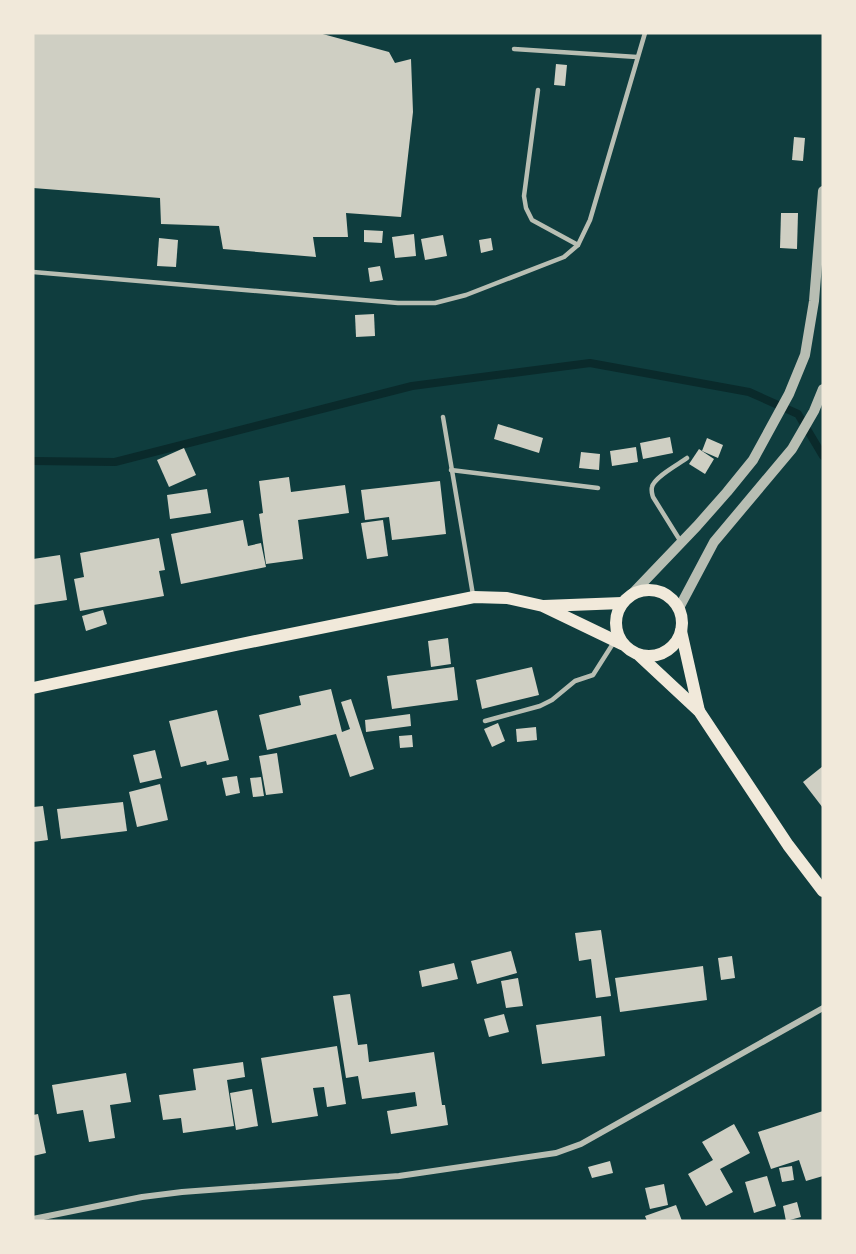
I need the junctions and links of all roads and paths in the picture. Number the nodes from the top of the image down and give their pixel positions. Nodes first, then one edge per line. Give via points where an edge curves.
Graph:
1 (645, 33) edge
2 (514, 49) dead end
3 (637, 57) junction
4 (538, 90) dead end
5 (823, 191) edge
6 (578, 245) junction
7 (33, 272) edge
8 (823, 389) edge
9 (443, 417) dead end
10 (687, 458) dead end
11 (451, 470) junction
12 (598, 488) dead end
13 (681, 542) junction
14 (474, 597) junction
15 (627, 598) junction
16 (543, 606) junction
17 (679, 608) junction
18 (681, 631) junction
19 (618, 642) junction
20 (640, 656) junction
21 (33, 688) edge
22 (699, 711) junction
23 (485, 722) dead end
24 (823, 891) edge
25 (823, 1008) edge
26 (33, 1219) edge

1 - 3 lane
2 - 3 lane
3 - 6 lane via 590,220
4 - 6 lane via 524,196 526,208 532,220
5 - 13 street via 806,355 753,460
6 - 7 lane via 564,257 435,303
8 - 17 street via 792,449 714,542
9 - 11 lane
10 - 13 lane via 657,479 651,491
11 - 12 lane
11 - 14 lane
13 - 15 street
14 - 16 main road via 507,598
14 - 21 main road
15 - 16 main road
15 - 17 main road via 644,590 659,591
15 - 19 main road via 615,620
16 - 19 main road
17 - 18 main road
18 - 20 main road via 665,653
18 - 22 main road
19 - 20 main road
19 - 23 lane via 593,675 575,681 552,700
20 - 22 main road
22 - 24 main road
25 - 26 street via 581,1144 556,1153 399,1176 142,1197

